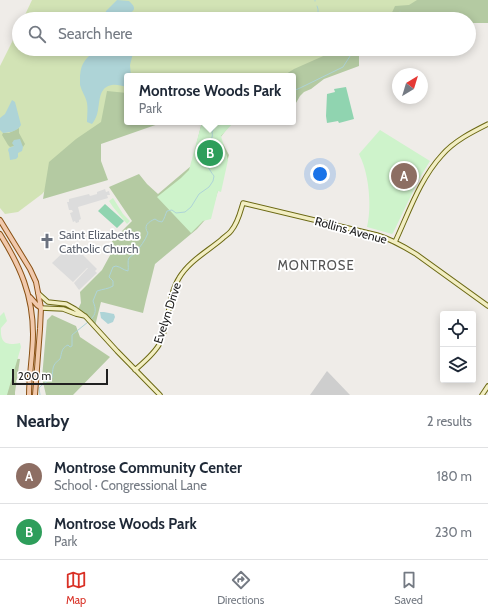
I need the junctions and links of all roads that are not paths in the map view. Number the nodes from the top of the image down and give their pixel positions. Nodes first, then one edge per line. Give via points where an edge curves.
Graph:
1 (488, 124) edge
2 (243, 203) joint
3 (0, 221) edge
4 (0, 234) edge
5 (395, 242) junction
6 (38, 293) junction
7 (28, 294) junction
8 (488, 306) edge
9 (41, 308) junction
10 (86, 317) junction
11 (135, 370) junction
12 (488, 386) edge
13 (29, 394) edge
14 (35, 394) edge
15 (160, 395) edge
16 (482, 395) edge

1 - 5 street via 457,142 442,155 427,174
2 - 5 street, Rollins Avenue via 377,235
2 - 11 street, Evelyn Drive via 239,218 231,232 189,265 178,278 160,342
3 - 6 main road via 30,269
4 - 7 main road via 17,262
5 - 8 street, Rollins Avenue via 416,254
6 - 9 main road
6 - 10 street via 48,302 66,304
7 - 9 main road
7 - 13 main road via 33,332
9 - 10 street via 63,309
9 - 14 main road
10 - 11 street
11 - 15 street
12 - 16 street

